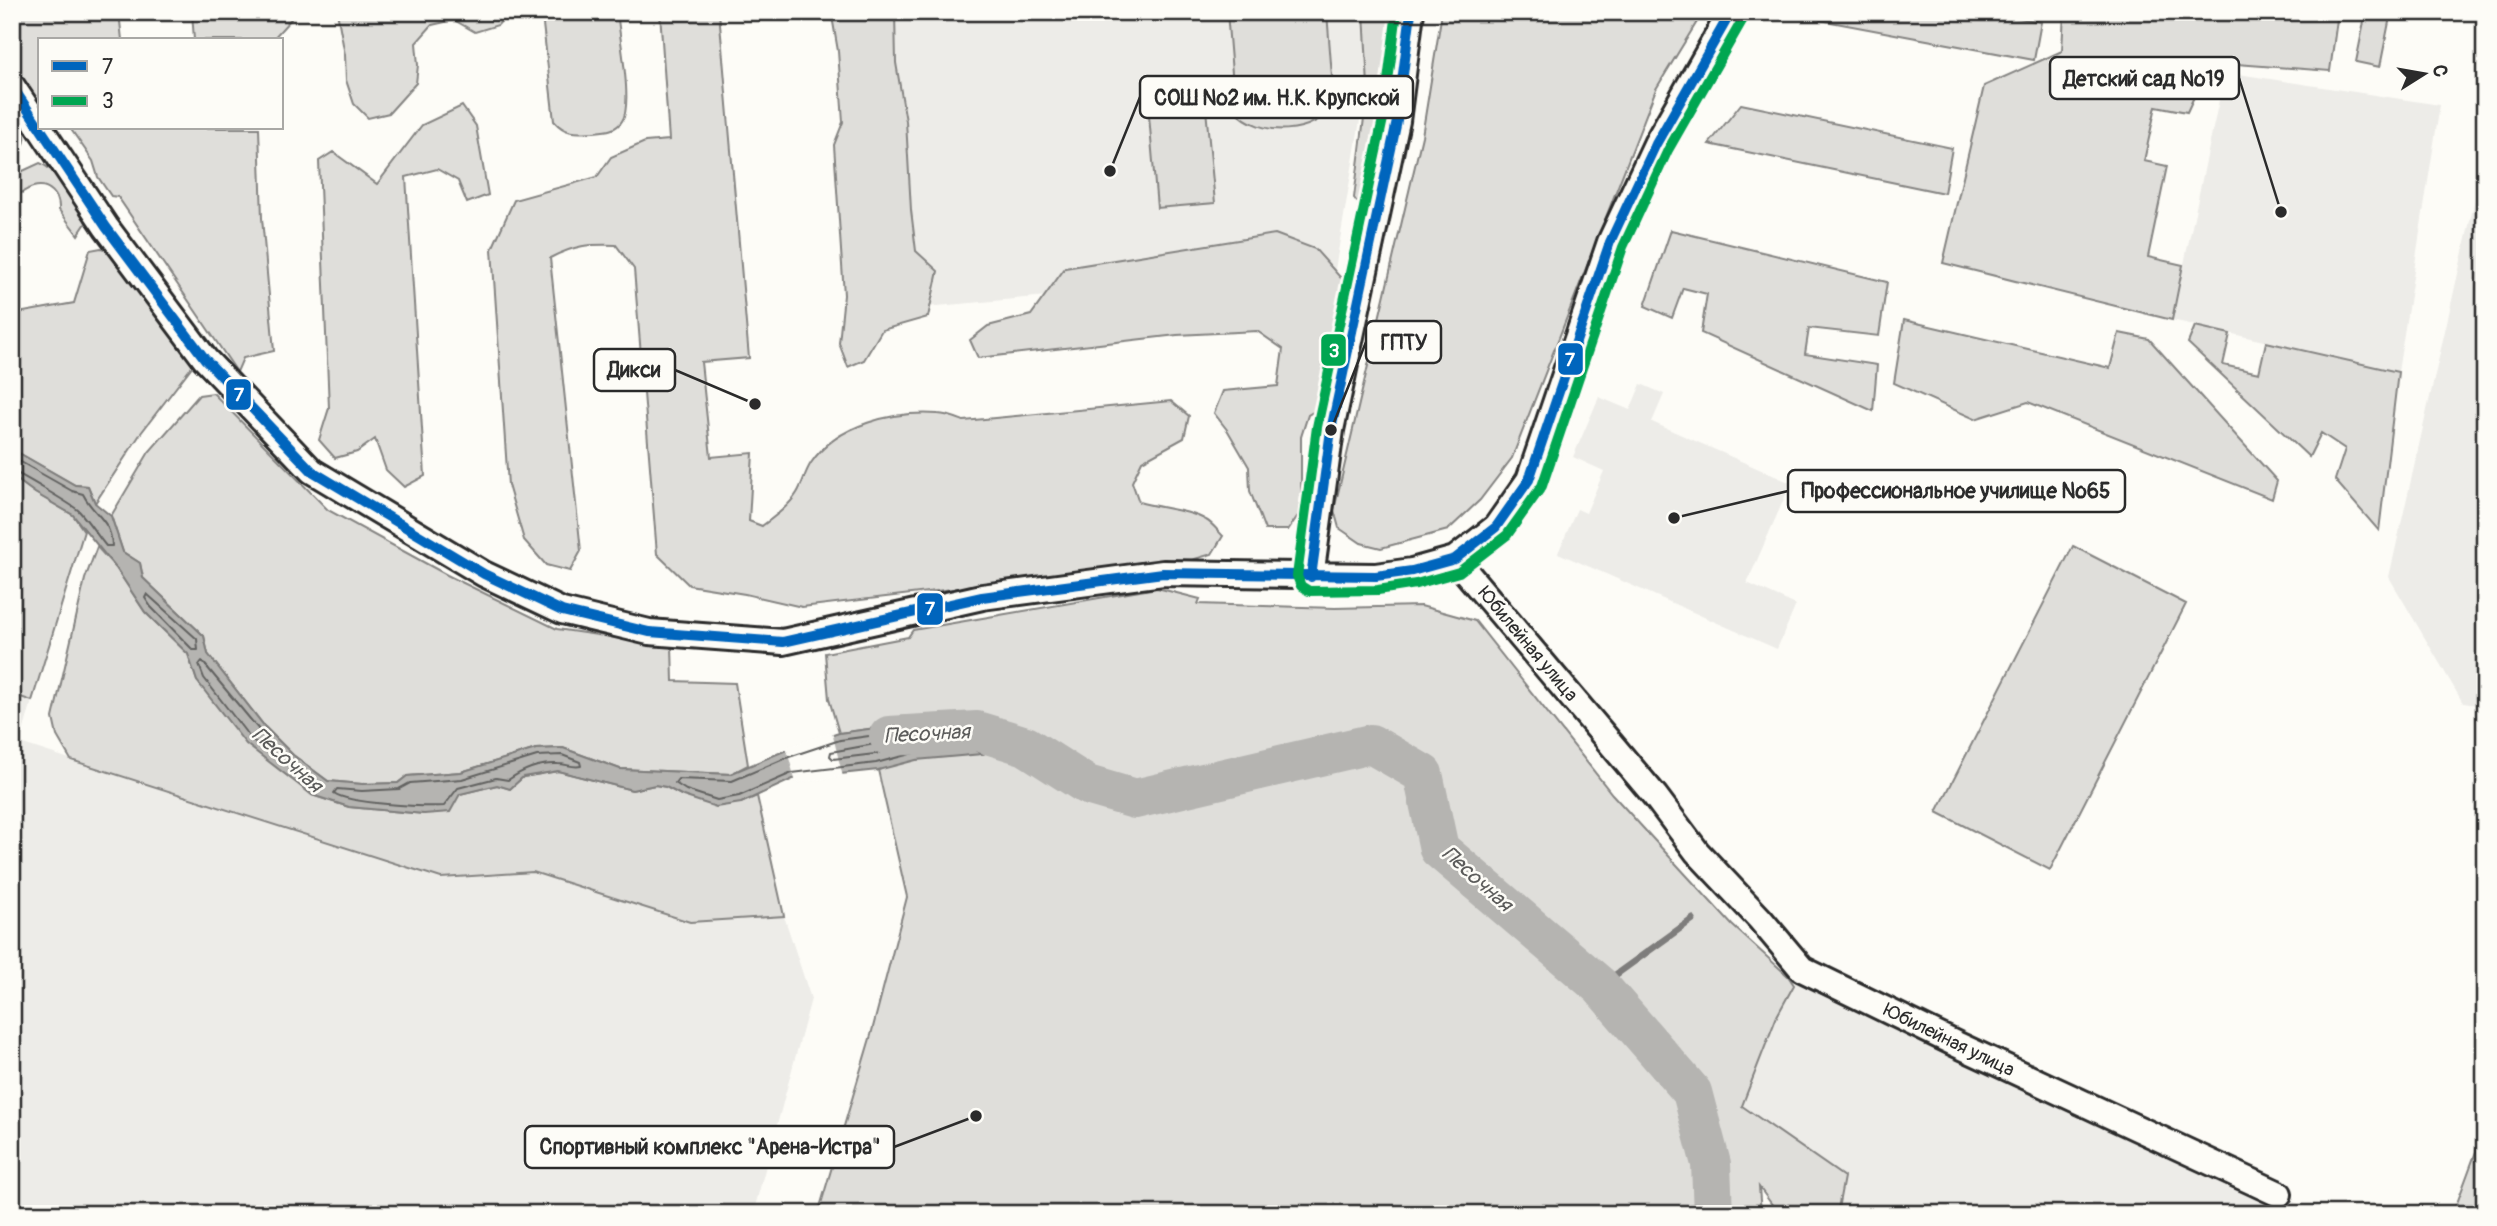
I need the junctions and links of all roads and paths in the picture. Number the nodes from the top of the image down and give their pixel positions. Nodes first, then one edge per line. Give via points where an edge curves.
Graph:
1 (1411, 12) edge
2 (1731, 12) edge
3 (12, 86) edge
4 (38, 125) edge
5 (41, 130) edge
6 (1455, 559) junction
7 (1311, 577) junction
8 (2279, 1194) dead end

1 - 7 street via 1397,121 1331,430
2 - 6 street via 1656,144 1610,242 1529,480 1496,527
3 - 4 street
5 - 7 street via 106,227 205,359 312,471 484,574 562,611 649,632 783,642 982,597 1163,573
6 - 7 street via 1376,576
6 - 8 street, Юбилейная улица via 1697,852 1802,969

